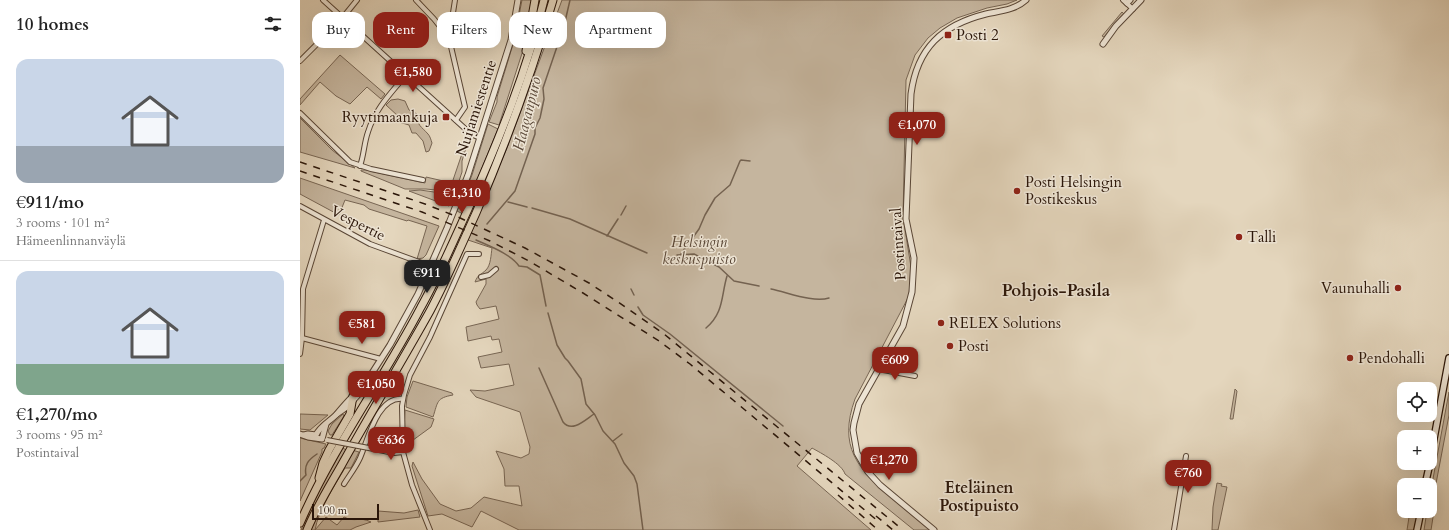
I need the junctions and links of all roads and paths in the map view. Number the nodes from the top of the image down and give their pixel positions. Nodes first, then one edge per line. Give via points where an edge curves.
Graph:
1 (323, 0) edge
2 (357, 0) edge
3 (416, 0) edge
4 (455, 0) edge
5 (518, 0) edge
6 (535, 0) edge
7 (544, 0) edge
8 (553, 0) edge
9 (558, 0) edge
10 (1026, 0) edge
11 (1141, 0) edge
12 (1127, 1) edge
13 (1133, 9) junction
14 (336, 12) edge
15 (346, 12) edge
16 (453, 12) edge
17 (550, 12) edge
18 (553, 12) edge
19 (437, 23) edge
20 (365, 38) edge
21 (1103, 44) dead end
22 (312, 48) edge
23 (451, 48) edge
24 (539, 48) edge
25 (300, 61) edge
26 (406, 75) junction
27 (521, 76) junction
28 (300, 112) edge
29 (456, 120) junction
30 (480, 138) junction
31 (360, 166) junction
32 (423, 180) dead end
33 (300, 206) edge
34 (324, 220) junction
35 (479, 254) dead end
36 (430, 266) junction
37 (496, 269) dead end
38 (481, 277) dead end
39 (302, 288) edge
40 (302, 338) junction
41 (300, 354) edge
42 (1449, 358) edge
43 (382, 359) junction
44 (878, 369) junction
45 (915, 376) dead end
46 (352, 399) junction
47 (403, 399) junction
48 (326, 424) junction
49 (1436, 430) edge
50 (302, 434) edge
51 (316, 435) junction
52 (324, 439) junction
53 (403, 452) junction
54 (1186, 456) dead end
55 (344, 484) dead end
56 (317, 487) junction
57 (1420, 518) edge
58 (300, 523) edge
59 (308, 530) edge
60 (430, 530) edge
61 (934, 530) edge
62 (1174, 530) edge
63 (1418, 530) edge

1 - 14 street
2 - 15 street
3 - 19 street
4 - 16 street
5 - 30 street, Nuijamiestentie via 511,40
6 - 27 highway
7 - 27 highway
8 - 17 highway
9 - 18 highway
10 - 44 street, Postintaival via 1012,9 970,18 953,26 932,42 918,64 912,84 907,212 914,258 912,292 903,326
11 - 13 street
12 - 13 street
13 - 21 street
20 - 26 street
22 - 25 street
23 - 29 street via 465,105
24 - 59 highway via 508,134 454,262 430,310 361,428
26 - 29 street
26 - 31 street via 382,102 368,133
27 - 56 highway via 478,187 422,306
28 - 31 street via 350,162
29 - 30 street via 471,134
30 - 36 street, Nuijamiestentie via 461,193
31 - 32 street
33 - 34 street, Vespertie
34 - 36 street, Vespertie via 372,246
34 - 39 street
35 - 47 street via 467,254 410,375
36 - 43 street, Nuijamiestentie via 407,315
37 - 38 street
39 - 40 street
40 - 41 street
40 - 43 street
42 - 49 main road
43 - 46 street, Nuijamiestentie via 361,391
44 - 45 street
44 - 61 street, Postintaival via 856,413 853,430 857,453 873,478
46 - 48 street, Nuijamiestentie via 342,412
46 - 56 highway via 350,414 323,463
47 - 53 street
47 - 55 street via 392,400 384,407 372,426 359,461
48 - 51 street, Nuijamiestentie
48 - 52 street
50 - 51 street
50 - 52 street via 308,438
51 - 52 street
52 - 53 street, bridge via 396,454
53 - 60 street
54 - 62 street
56 - 58 highway
57 - 63 main road

